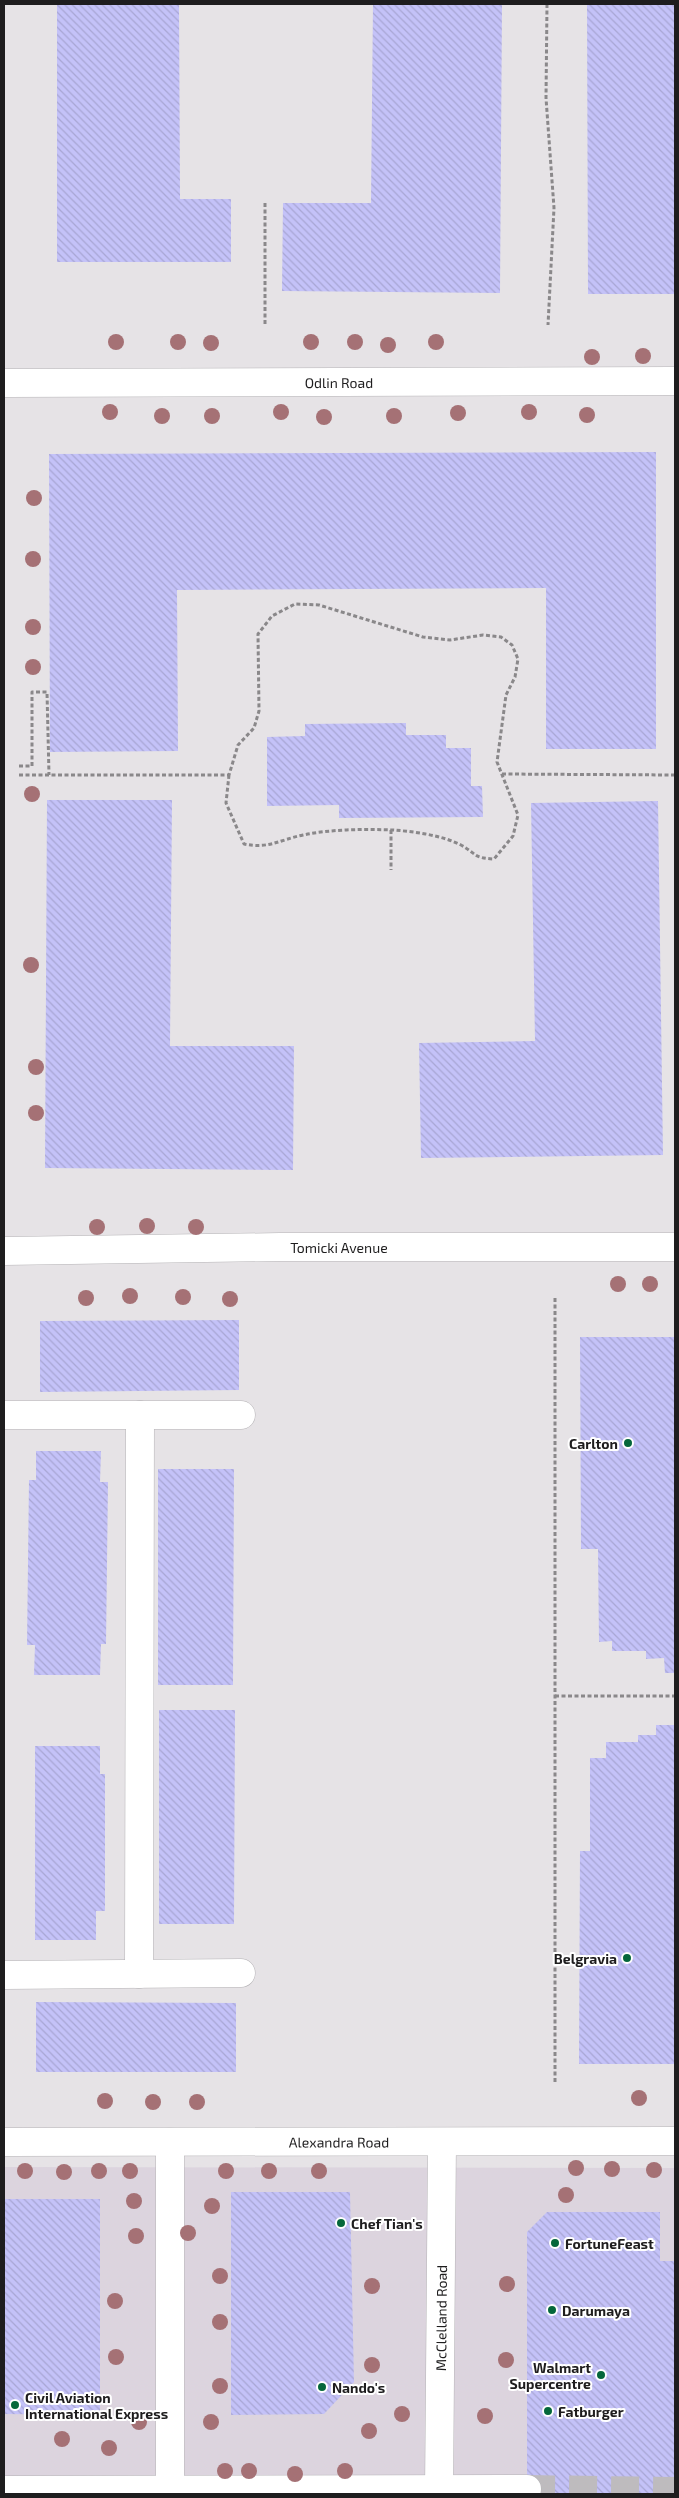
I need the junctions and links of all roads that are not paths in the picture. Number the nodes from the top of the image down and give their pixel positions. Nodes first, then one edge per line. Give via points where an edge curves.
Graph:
1 (675, 381) edge
2 (4, 383) edge
3 (675, 1247) edge
4 (4, 1251) edge
5 (140, 1414) junction
6 (241, 1414) dead end
7 (4, 1415) edge
8 (241, 1973) dead end
9 (139, 1974) junction
10 (4, 1975) edge
11 (675, 2141) edge
12 (4, 2142) edge
13 (170, 2142) junction
14 (442, 2142) junction
15 (527, 2489) dead end
16 (4, 2490) edge
17 (170, 2492) edge
18 (439, 2492) edge

1 - 2 street, Odlin Road
3 - 4 street, Tomicki Avenue
5 - 6 street
5 - 7 street
5 - 9 street
8 - 9 street
9 - 10 street
11 - 14 street, Alexandra Road
12 - 13 street, Alexandra Road
13 - 14 street, Alexandra Road
13 - 17 street
14 - 18 street, McClelland Road
15 - 18 street
16 - 17 street
17 - 18 street

